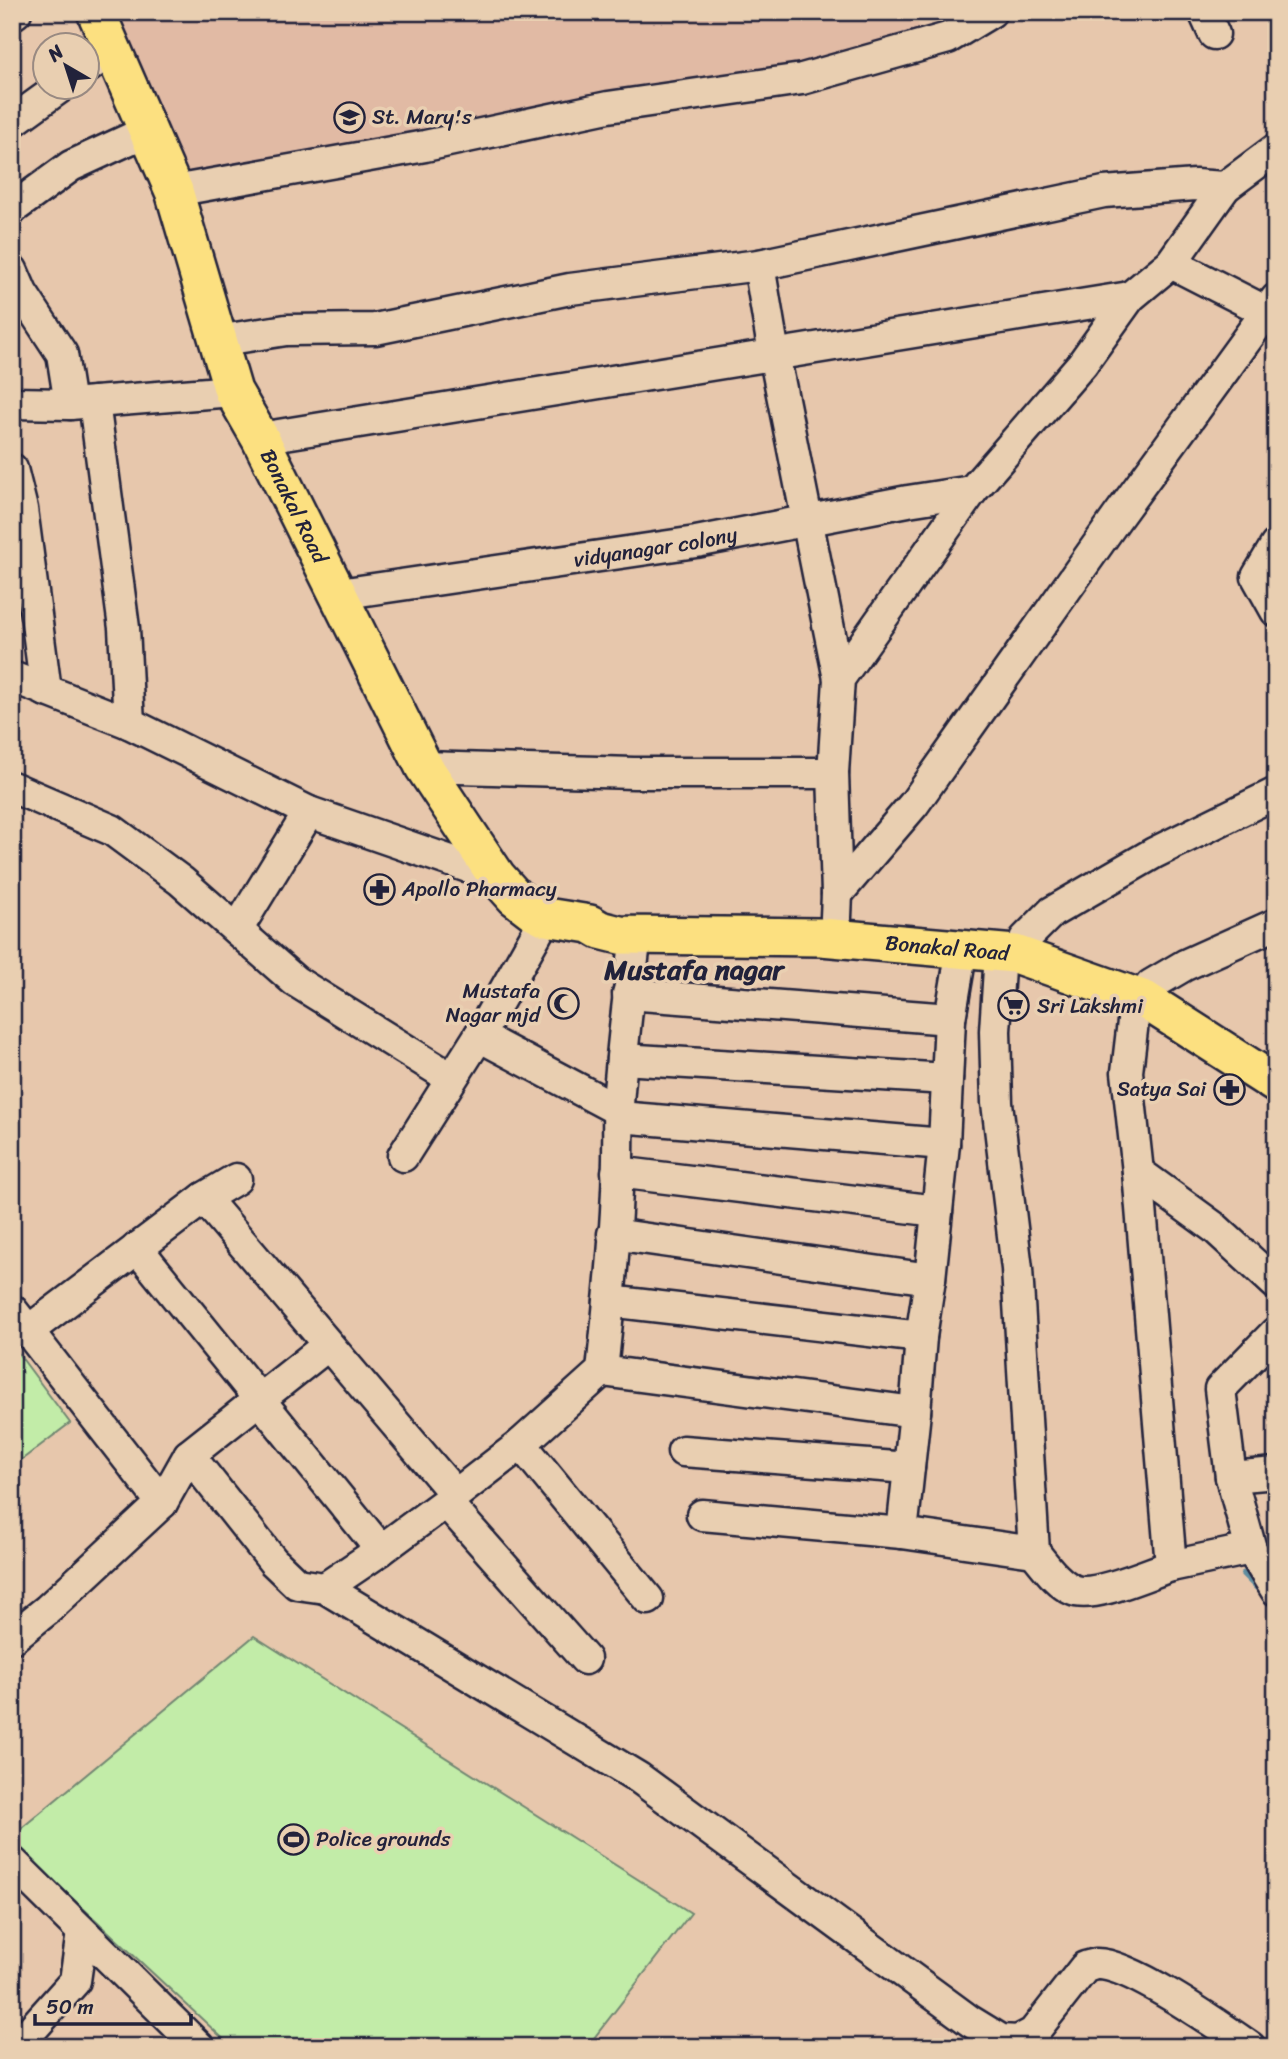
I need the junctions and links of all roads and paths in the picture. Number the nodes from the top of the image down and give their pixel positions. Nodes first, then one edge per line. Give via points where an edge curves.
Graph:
1 (96, 12) edge
2 (991, 12) edge
3 (98, 32) edge
4 (102, 61) edge
5 (40, 102) edge
6 (12, 122) edge
7 (147, 131) junction
8 (1276, 149) edge
9 (1225, 187) junction
10 (174, 191) junction
11 (12, 209) edge
12 (1171, 263) junction
13 (759, 265) junction
14 (12, 270) edge
15 (1130, 297) junction
16 (1273, 310) edge
17 (218, 341) junction
18 (774, 354) junction
19 (233, 391) junction
20 (12, 403) edge
21 (82, 403) junction
22 (260, 438) junction
23 (12, 469) edge
24 (972, 491) junction
25 (17, 509) edge
26 (807, 521) junction
27 (1276, 545) edge
28 (339, 594) junction
29 (1276, 611) edge
30 (12, 677) edge
31 (839, 679) junction
32 (46, 691) junction
33 (129, 723) junction
34 (424, 767) junction
35 (832, 773) junction
36 (12, 787) edge
37 (1276, 793) edge
38 (309, 812) junction
39 (497, 877) junction
40 (837, 905) junction
41 (546, 917) junction
42 (590, 924) junction
43 (1276, 924) edge
44 (236, 930) junction
45 (636, 935) junction
46 (1012, 946) junction
47 (962, 948) junction
48 (1143, 990) junction
49 (628, 994) junction
50 (950, 1019) junction
51 (479, 1036) junction
52 (622, 1059) junction
53 (1272, 1069) edge
54 (451, 1078) junction
55 (947, 1079) junction
56 (618, 1114) junction
57 (944, 1144) junction
58 (403, 1156) dead end
59 (617, 1172) junction
60 (1138, 1172) junction
61 (236, 1179) dead end
62 (204, 1198) junction
63 (937, 1211) junction
64 (614, 1234) junction
65 (137, 1248) junction
66 (930, 1279) junction
67 (1276, 1284) edge
68 (609, 1301) junction
69 (20, 1321) edge
70 (1276, 1332) edge
71 (921, 1337) junction
72 (328, 1345) junction
73 (602, 1371) junction
74 (260, 1400) junction
75 (915, 1412) junction
76 (521, 1444) junction
77 (683, 1451) dead end
78 (189, 1455) junction
79 (909, 1468) junction
80 (1276, 1473) edge
81 (1231, 1477) junction
82 (451, 1498) junction
83 (162, 1503) junction
84 (702, 1516) dead end
85 (902, 1533) junction
86 (1251, 1549) junction
87 (381, 1550) junction
88 (1034, 1552) junction
89 (1171, 1566) junction
90 (325, 1588) junction
91 (1276, 1590) edge
92 (648, 1599) dead end
93 (12, 1638) edge
94 (585, 1660) dead end
95 (12, 1862) edge
96 (82, 1932) junction
97 (16, 2047) edge
98 (199, 2047) edge
99 (1250, 2047) edge

1 - 3 main road, Bonakal Road
2 - 10 street via 948,38 802,79 608,107 425,146
4 - 7 main road, Bonakal Road
5 - 6 street
7 - 10 main road, Bonakal Road
7 - 11 street via 71,166
8 - 9 street
9 - 12 street
9 - 13 street via 1104,192
10 - 17 main road, Bonakal Road
12 - 15 street
12 - 16 street
13 - 17 street via 570,289 375,329 286,330
13 - 18 street
14 - 21 street via 62,355
15 - 18 street
15 - 24 street via 1082,363
16 - 40 street
17 - 19 main road, Bonakal Road
18 - 22 street
18 - 26 street
19 - 21 street
19 - 22 main road, Bonakal Road
20 - 21 street
21 - 33 street via 124,628
22 - 28 main road, Bonakal Road
23 - 25 street
24 - 26 street, vidyanagar colony
24 - 31 street
25 - 32 street
26 - 28 street, vidyanagar colony via 696,542
26 - 31 street
27 - 29 street via 1257,577
28 - 34 main road, Bonakal Road
30 - 32 street
31 - 35 street
32 - 33 street
33 - 38 street
34 - 35 street
34 - 39 main road, Bonakal Road
35 - 40 street
36 - 44 street via 111,830 181,881
37 - 46 street via 1154,853 1052,912
38 - 39 street
38 - 44 street
39 - 41 main road, Bonakal Road via 523,904
40 - 42 main road, Bonakal Road via 623,910
40 - 46 main road, Bonakal Road via 963,927
41 - 42 main road, Bonakal Road
41 - 51 street
42 - 45 main road, Bonakal Road via 610,933
43 - 48 street via 1185,965
44 - 54 street via 295,981
45 - 47 main road, Bonakal Road via 821,937
45 - 49 street
46 - 47 main road, Bonakal Road
46 - 48 main road, Bonakal Road via 1054,945 1115,967
46 - 88 street via 995,1031 997,1103 1017,1269
47 - 50 street
48 - 53 main road, Bonakal Road
48 - 60 street via 1127,1072
49 - 50 street
49 - 52 street
50 - 55 street
51 - 54 street
51 - 56 street
52 - 55 street
52 - 56 street
54 - 58 street
55 - 57 street
56 - 57 street
56 - 59 street
57 - 63 street
59 - 63 street
59 - 64 street
60 - 67 street via 1215,1228
60 - 89 street
61 - 62 street
62 - 65 street
62 - 72 street
63 - 66 street
64 - 66 street
64 - 68 street
65 - 69 street
65 - 74 street
66 - 71 street
68 - 71 street
68 - 73 street
69 - 83 street
70 - 81 street via 1220,1389
71 - 75 street
72 - 74 street
72 - 82 street
73 - 75 street
73 - 76 street
74 - 78 street
74 - 87 street
75 - 79 street
76 - 82 street
76 - 92 street
77 - 79 street
78 - 83 street
78 - 90 street via 273,1561 297,1584
79 - 85 street
80 - 81 street
81 - 86 street
82 - 87 street
82 - 94 street
83 - 93 street
84 - 85 street
85 - 88 street
86 - 89 street
86 - 91 street
87 - 90 street
88 - 89 street via 1061,1582 1091,1593
90 - 99 street via 639,1778 1001,2040 1018,2041 1033,2033 1079,1974 1096,1964 1124,1971
95 - 96 street
96 - 97 street via 75,1981
96 - 98 street

